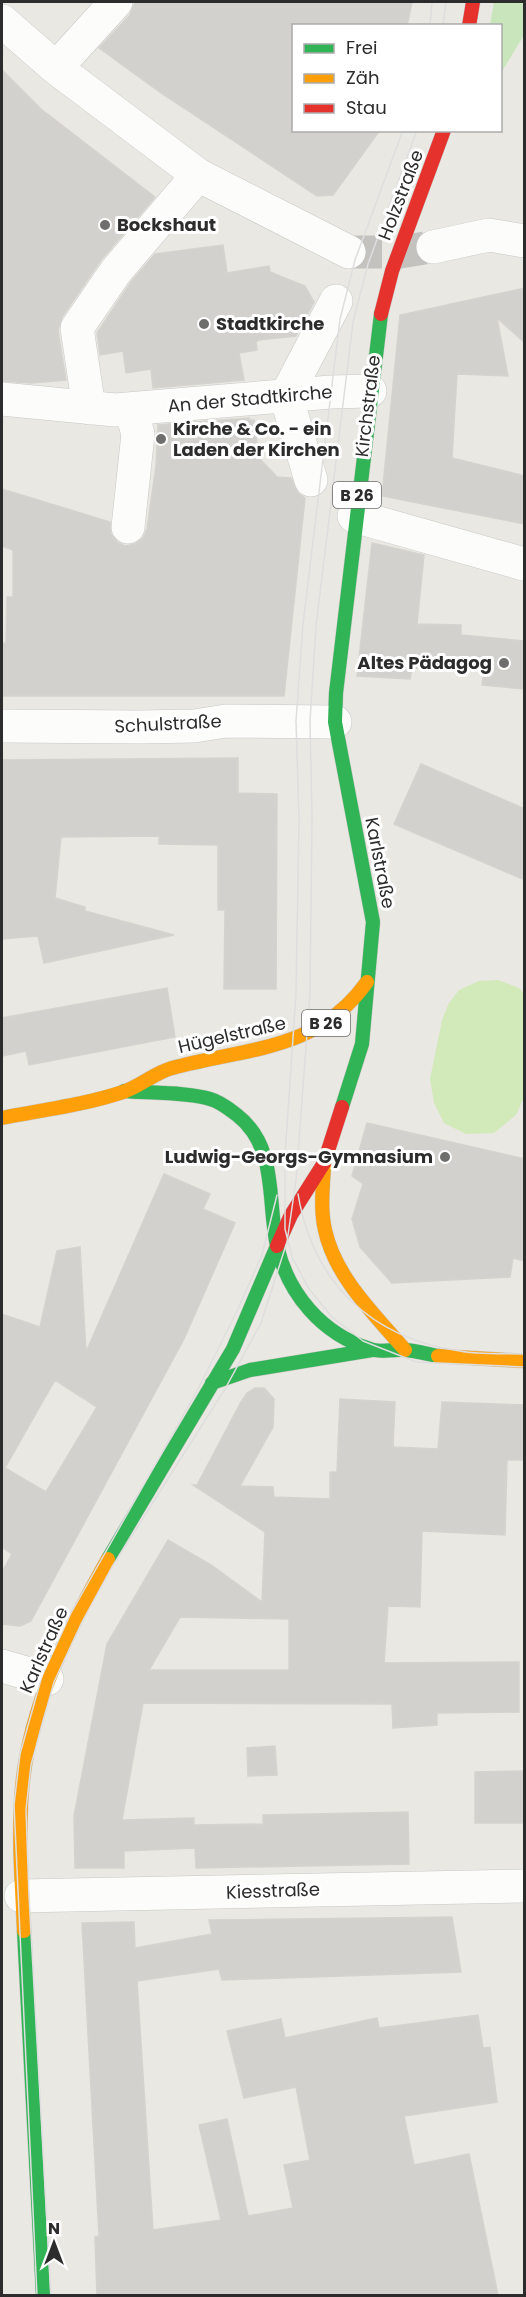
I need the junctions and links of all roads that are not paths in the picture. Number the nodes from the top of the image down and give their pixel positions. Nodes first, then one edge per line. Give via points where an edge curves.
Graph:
1 (116, 2) edge
2 (473, 2) edge
3 (2, 21) edge
4 (469, 24) edge
5 (56, 68) junction
6 (443, 132) edge
7 (198, 175) junction
8 (525, 241) edge
9 (433, 247) tunnel mouth
10 (349, 252) tunnel mouth
11 (392, 271) joint
12 (336, 301) dead end
13 (370, 391) junction
14 (286, 396) junction
15 (2, 399) edge
16 (89, 408) junction
17 (131, 409) junction
18 (311, 480) dead end
19 (354, 516) junction
20 (128, 526) dead end
21 (525, 564) edge
22 (335, 722) junction
23 (2, 726) edge
24 (367, 982) junction
25 (124, 1091) junction
26 (2, 1118) edge
27 (251, 1126) joint
28 (324, 1163) junction
29 (277, 1246) junction
30 (372, 1350) junction
31 (405, 1350) junction
32 (525, 1361) edge
33 (212, 1383) junction
34 (2, 1666) edge
35 (47, 1679) junction
36 (525, 1886) edge
37 (21, 1896) junction
38 (44, 2295) edge

1 - 5 street
2 - 4 main road
3 - 5 street
5 - 7 street
6 - 11 main road, Holzstraße / B 26
7 - 10 street
7 - 16 street via 116,271 77,328
8 - 9 street via 489,235
11 - 13 main road, Kirchstraße / B 26 via 378,326
12 - 14 street
13 - 14 street, An der Stadtkirche
13 - 19 main road, Kirchstraße / B 26
14 - 17 street, An der Stadtkirche
14 - 18 street
15 - 16 street, An der Stadtkirche
16 - 17 street, An der Stadtkirche
17 - 20 street via 138,434
19 - 21 street
19 - 22 main road, Kirchstraße / B 26
22 - 23 street, Schulstraße
22 - 24 main road, Karlstraße / B 26 via 373,922
24 - 25 main road, Hügelstraße / B 26 via 343,1012 308,1035 169,1068
24 - 28 main road, Karlstraße via 360,1050
25 - 26 main road, Hügelstraße / B 26
25 - 27 main road, Hügelstraße via 208,1098
27 - 29 main road, Karlstraße via 262,1145 268,1168
28 - 29 main road, Karlstraße via 291,1215
28 - 31 main road via 322,1203 327,1238 356,1292
29 - 30 main road via 292,1289 307,1309 342,1337
29 - 33 main road, Karlstraße via 250,1316
30 - 31 main road
30 - 33 main road via 234,1372
31 - 32 main road
33 - 35 main road, Karlstraße via 76,1617
34 - 35 street
35 - 37 main road, Karlstraße via 33,1723 20,1807
36 - 37 street, Kiesstraße
37 - 38 main road, Karlstraße

